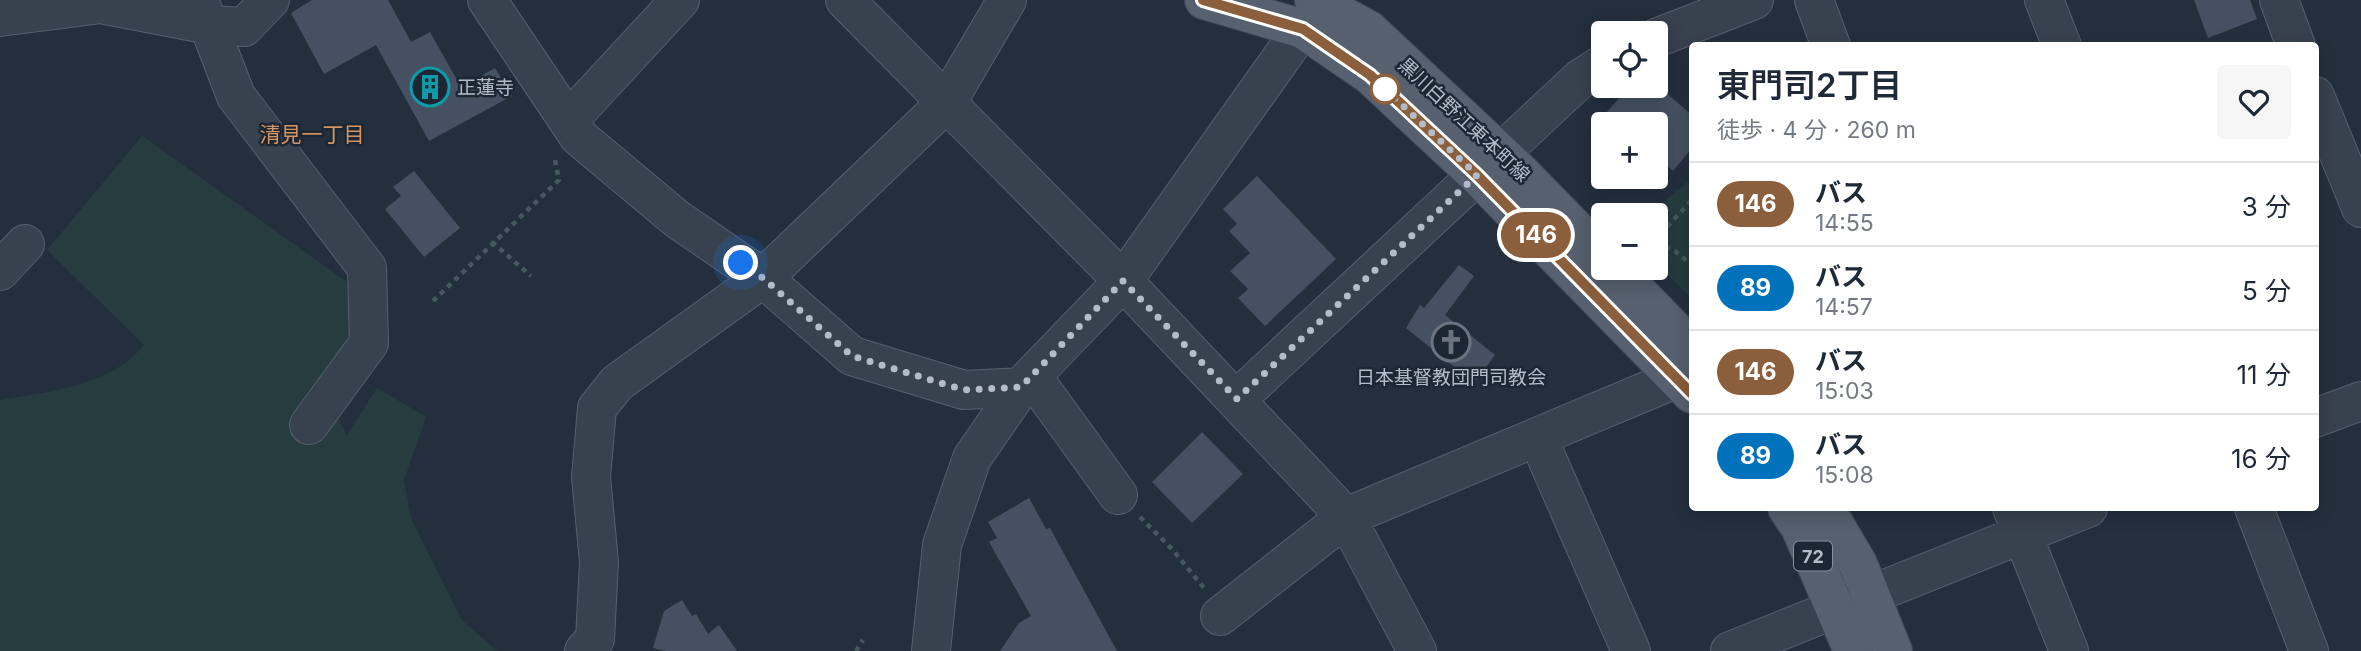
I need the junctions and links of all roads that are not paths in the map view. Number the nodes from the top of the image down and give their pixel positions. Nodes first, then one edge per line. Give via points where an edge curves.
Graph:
1 (270, 0) edge
2 (487, 0) edge
3 (680, 0) edge
4 (845, 0) edge
5 (1007, 0) edge
6 (1203, 0) edge
7 (1754, 0) edge
8 (1814, 0) edge
9 (2044, 0) edge
10 (2279, 0) edge
11 (1315, 8) edge
12 (205, 13) edge
13 (0, 17) edge
14 (1669, 22) edge
15 (1830, 42) edge
16 (2060, 42) edge
17 (2295, 42) edge
18 (1591, 72) edge
19 (947, 102) junction
20 (2319, 112) edge
21 (568, 121) junction
22 (1489, 165) junction
23 (2361, 208) edge
24 (1591, 247) edge
25 (763, 278) junction
26 (1622, 280) edge
27 (1123, 281) junction
28 (1688, 373) edge
29 (1026, 382) junction
30 (1237, 399) junction
31 (2361, 401) edge
32 (2319, 417) edge
33 (309, 425) dead end
34 (1538, 438) junction
35 (1118, 495) road end
36 (1789, 511) edge
37 (1827, 511) edge
38 (2072, 511) edge
39 (2254, 511) edge
40 (1346, 517) junction
41 (2018, 521) edge
42 (1870, 593) junction
43 (1835, 607) junction
44 (1220, 616) road end
45 (584, 651) edge
46 (931, 651) edge
47 (1418, 651) edge
48 (1631, 651) edge
49 (1730, 651) edge
50 (1853, 651) edge
51 (1893, 651) edge
52 (2069, 651) edge
53 (2309, 651) edge

1 - 12 street via 244,27
2 - 21 street
3 - 21 street
4 - 19 street
5 - 19 street
6 - 11 main road, 黒川白野江東本町線
7 - 14 street
8 - 15 street
9 - 16 street
10 - 17 street
11 - 22 main road, 黒川白野江東本町線 via 1369,30
11 - 27 street
12 - 13 street via 101,4
12 - 33 street via 236,96 367,268 369,343
18 - 22 street
19 - 25 street
19 - 27 street
20 - 23 street
21 - 25 street via 579,137 677,219
22 - 24 main road, 黒川白野江東本町線
22 - 28 main road, 黒川白野江東本町線
22 - 30 street
25 - 29 street via 852,356 964,390
25 - 45 street via 617,383 597,408 591,477 599,562 596,626 595,639
26 - 28 main road
27 - 29 street
27 - 30 street
28 - 34 street
29 - 35 street
29 - 46 street via 972,458 942,545
30 - 40 street
31 - 32 street
34 - 40 street
34 - 48 street
36 - 43 main road, 72
37 - 42 main road, 72
38 - 41 street
39 - 53 street
40 - 44 street
40 - 47 street
41 - 42 street
41 - 52 street
42 - 43 street
42 - 51 main road, 72
43 - 49 street
43 - 50 main road, 72

